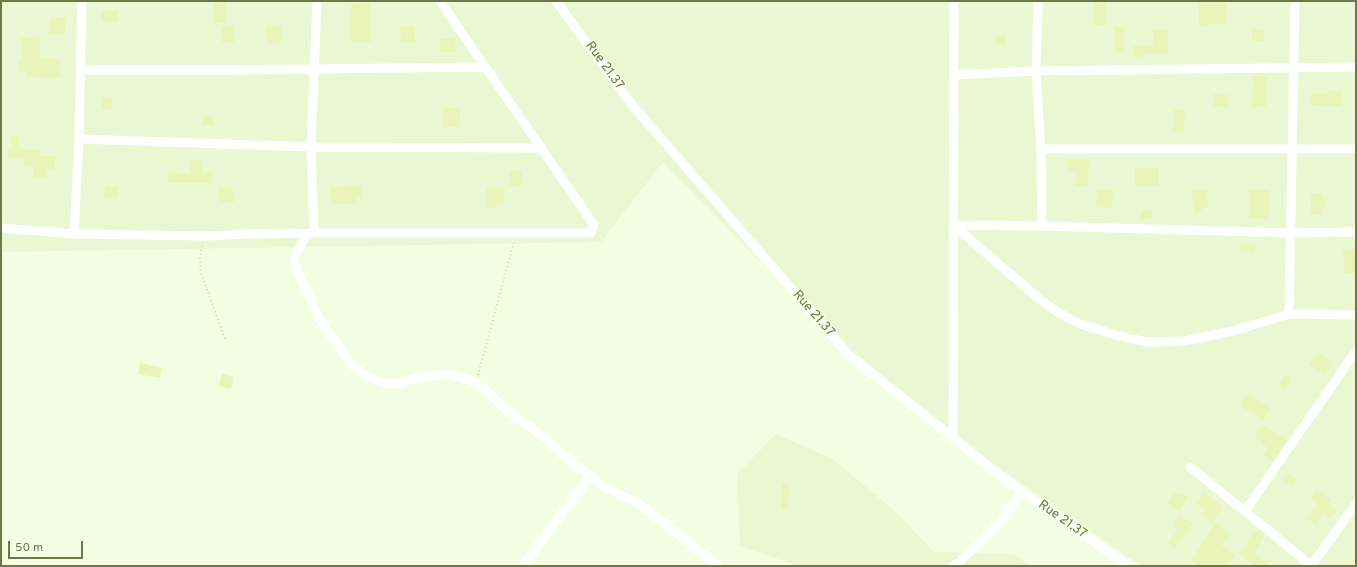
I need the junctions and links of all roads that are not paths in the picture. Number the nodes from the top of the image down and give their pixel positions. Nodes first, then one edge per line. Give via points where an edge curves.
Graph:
1 (82, 1) edge
2 (317, 1) edge
3 (440, 1) edge
4 (556, 1) edge
5 (954, 1) edge
6 (1038, 1) edge
7 (1295, 1) edge
8 (486, 67) junction
9 (1356, 67) edge
10 (315, 68) junction
11 (1293, 68) junction
12 (81, 70) junction
13 (1036, 71) junction
14 (954, 75) junction
15 (79, 140) junction
16 (311, 147) junction
17 (542, 148) junction
18 (1041, 149) junction
19 (1292, 149) junction
20 (1356, 149) edge
21 (953, 225) junction
22 (1042, 226) junction
23 (1, 228) edge
24 (1356, 232) edge
25 (1290, 233) junction
26 (74, 234) junction
27 (311, 234) junction
28 (1289, 314) junction
29 (1356, 315) edge
30 (1356, 351) edge
31 (953, 439) junction
32 (1190, 467) dead end
33 (590, 476) junction
34 (1021, 492) junction
35 (1356, 504) edge
36 (1245, 511) junction
37 (523, 566) edge
38 (718, 566) edge
39 (953, 566) edge
40 (1128, 566) edge
41 (1312, 566) edge

1 - 12 street
2 - 10 street
3 - 8 street
4 - 31 street, Rue 21.37 via 633,106 848,354
5 - 14 street
6 - 13 street
7 - 11 street
8 - 10 street
8 - 17 street
9 - 11 street
10 - 12 street
10 - 16 street
11 - 13 street
11 - 19 street
12 - 15 street
13 - 14 street
13 - 18 street
14 - 21 street
15 - 16 street
15 - 26 street
16 - 17 street
16 - 27 street
17 - 27 street via 594,225 591,233
18 - 19 street
18 - 22 street
19 - 20 street
19 - 25 street
21 - 22 street
21 - 28 street via 1058,313 1080,324 1109,333 1149,342 1186,341 1233,331
21 - 31 street
22 - 25 street
23 - 26 street
24 - 25 street
25 - 28 street
26 - 27 street
27 - 33 street via 296,252 295,266 320,320 350,364 368,377 384,383 397,384 447,374 470,380 486,390 506,410 545,438
28 - 29 street
30 - 36 street
31 - 34 street, Rue 21.37
32 - 36 street
33 - 37 street
33 - 38 street via 604,487 640,504
34 - 39 street via 1001,521
34 - 40 street, Rue 21.37
35 - 41 street
36 - 41 street

